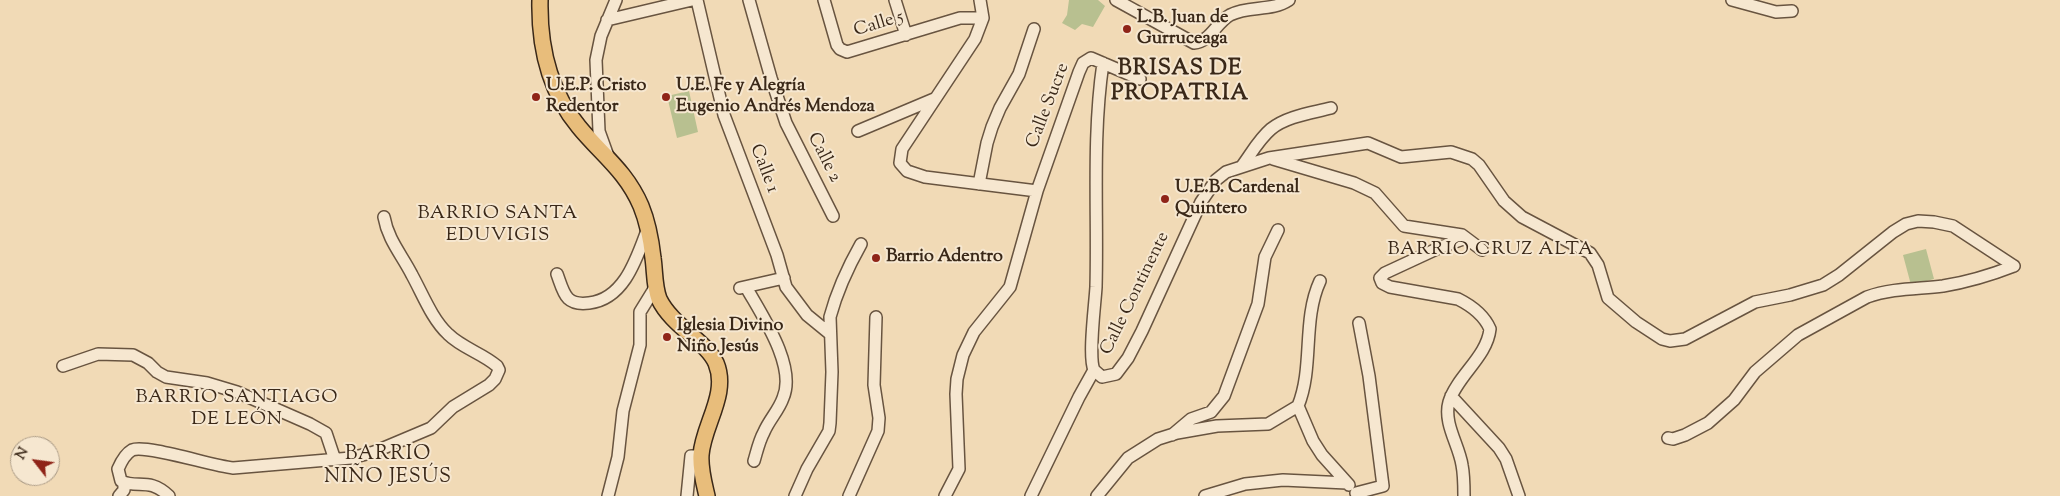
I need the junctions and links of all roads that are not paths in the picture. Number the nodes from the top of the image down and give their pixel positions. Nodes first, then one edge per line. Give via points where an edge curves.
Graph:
1 (540, 0) edge
2 (616, 0) edge
3 (692, 0) edge
4 (696, 0) edge
5 (749, 0) edge
6 (824, 0) edge
7 (895, 0) edge
8 (980, 0) edge
9 (1116, 0) edge
10 (1289, 0) edge
11 (1732, 0) edge
12 (1792, 10) dead end
13 (983, 18) junction
14 (607, 20) junction
15 (1034, 29) dead end
16 (906, 35) junction
17 (1103, 63) junction
18 (1140, 79) dead end
19 (934, 99) junction
20 (1331, 108) dead end
21 (858, 131) dead end
22 (609, 158) junction
23 (1269, 158) junction
24 (1242, 166) junction
25 (979, 184) junction
26 (1037, 192) junction
27 (833, 216) dead end
28 (384, 217) dead end
29 (648, 228) junction
30 (1278, 230) dead end
31 (1466, 238) junction
32 (861, 244) dead end
33 (1482, 250) dead end
34 (557, 274) dead end
35 (784, 278) junction
36 (1320, 281) dead end
37 (656, 286) junction
38 (876, 317) dead end
39 (1359, 323) dead end
40 (829, 333) junction
41 (63, 366) dead end
42 (1094, 370) junction
43 (1451, 396) junction
44 (1298, 406) junction
45 (1172, 435) junction
46 (1668, 438) dead end
47 (701, 456) junction
48 (335, 460) junction
49 (754, 461) dead end
50 (124, 482) junction
51 (1347, 483) junction
52 (1357, 494) edge
53 (119, 496) edge
54 (169, 496) edge
55 (608, 496) edge
56 (687, 496) edge
57 (707, 496) edge
58 (795, 496) edge
59 (849, 496) edge
60 (945, 496) edge
61 (1031, 496) edge
62 (1097, 496) edge
63 (1205, 496) edge
64 (1464, 496) edge
65 (1519, 496) edge

1 - 22 main road via 541,34 550,78 560,101 578,127
2 - 14 street
3 - 14 street
4 - 35 street, Calle 1 via 724,115
5 - 27 street, Calle 2 via 786,123
6 - 16 street, Calle 5 via 836,45 843,51 851,52
7 - 16 street
8 - 13 street
9 - 10 street via 1194,42 1205,39 1219,23 1237,12 1278,6
11 - 12 street via 1776,12
13 - 16 street, Calle 5 via 960,18
13 - 19 street via 974,39
14 - 22 street via 598,46 596,83 599,131
15 - 25 street via 1019,74 992,128
17 - 18 street
17 - 26 street, Calle Sucre via 1091,58 1083,64
17 - 42 street, Calle Continente via 1091,354
19 - 21 street
19 - 25 street via 902,149 900,163 908,171 920,175
20 - 24 street via 1273,128
22 - 29 main road via 631,187
23 - 24 street, Calle Continente
23 - 31 street via 1326,173 1366,188 1375,193 1404,226 1451,232
23 - 46 street, Calle Continente via 1368,143 1401,157 1451,152 1472,159 1504,201 1522,217 1590,253 1598,265 1608,298 1636,322 1670,342 1685,339 1755,302 1823,284 1893,232 1918,221 1953,226 2014,266 1975,280 1893,290 1867,297 1798,335 1755,372 1734,400 1708,423 1685,435
24 - 42 street, Calle Continente via 1226,172 1208,188 1142,331 1121,368 1110,377 1102,377
25 - 26 street
26 - 60 street via 1010,287 974,332 963,355 956,394 958,469
28 - 48 street via 395,249 440,325 456,341 492,362 498,370 495,379 483,390 453,407 423,433 362,456
29 - 34 street via 626,278 620,287 602,300 586,304 569,301
29 - 37 main road
30 - 45 street via 1265,257 1258,304 1224,396 1211,412 1191,419
31 - 33 street
31 - 43 street via 1380,278 1390,287 1458,299 1477,310 1487,323 1490,336
32 - 40 street via 834,301
35 - 40 street, Calle 1 via 796,301
35 - 49 street via 743,288 774,339 785,372 784,397 764,432
36 - 44 street via 1312,307 1304,392
37 - 47 main road via 659,298 674,321 711,356 719,373 717,400
37 - 55 street via 640,312 640,345 623,411 618,457
38 - 59 street via 874,385 878,432
39 - 52 street via 1383,486
40 - 58 street via 832,372 830,423
41 - 48 street via 98,354 133,356 166,377 207,382 310,424 326,433
42 - 61 street
43 - 64 street via 1448,419 1462,464
43 - 65 street via 1499,448
44 - 45 street via 1268,424 1217,426
44 - 51 street via 1317,448
45 - 62 street via 1128,458
47 - 56 street via 691,456
47 - 57 main road
48 - 50 street via 233,468 140,448 132,450 121,462 118,474
50 - 53 street via 124,490
50 - 54 street via 151,484
51 - 52 street
51 - 63 street via 1282,480 1245,484

